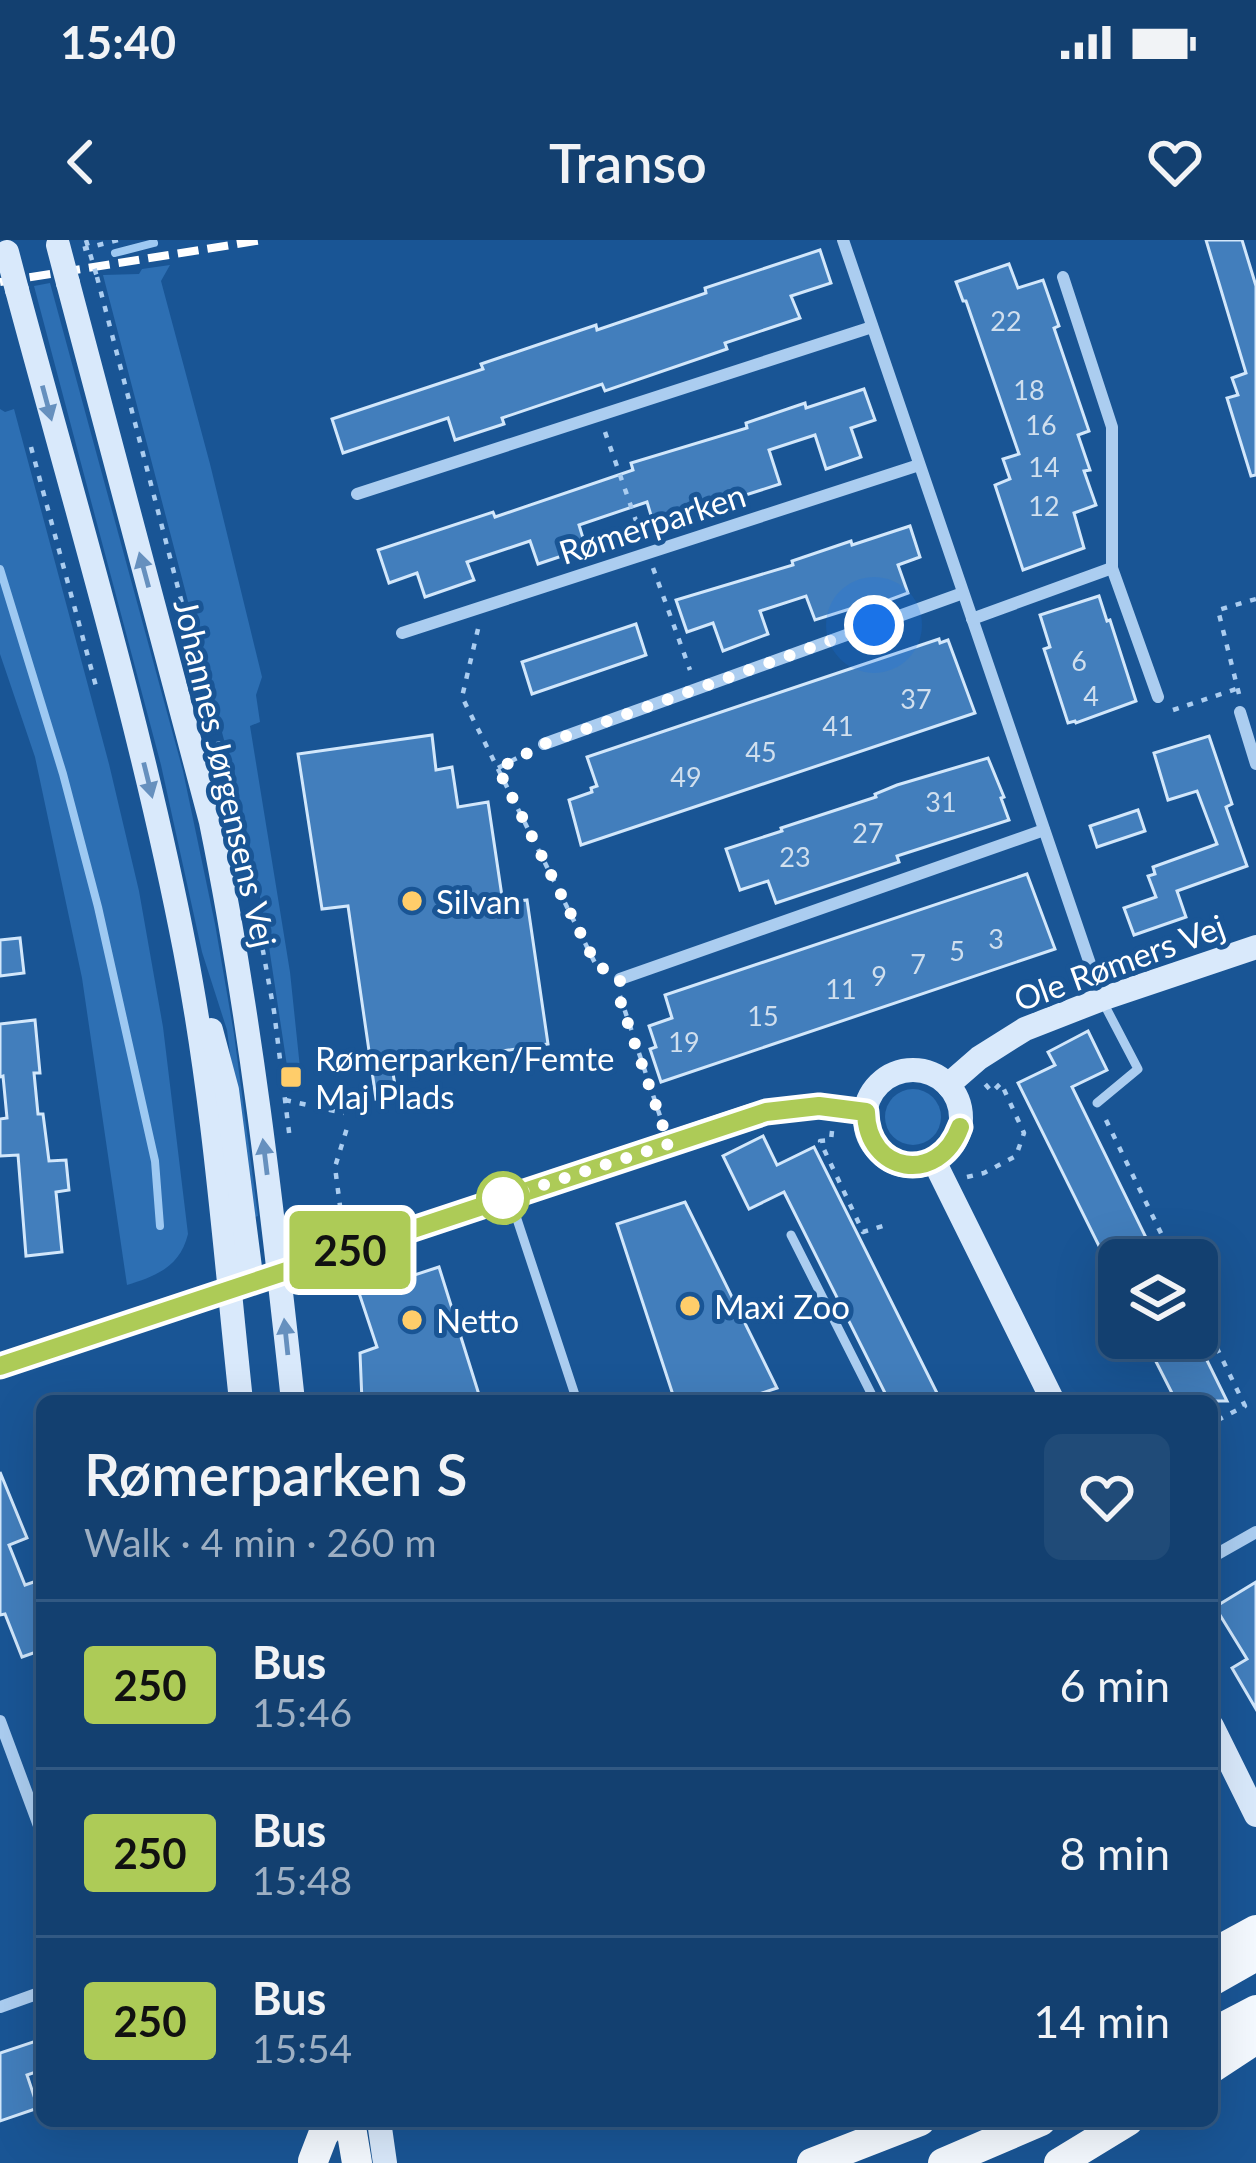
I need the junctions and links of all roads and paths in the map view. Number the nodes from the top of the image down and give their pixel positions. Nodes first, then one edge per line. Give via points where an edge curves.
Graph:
1 (86, 240) edge
2 (843, 240) edge
3 (57, 242) edge
4 (5, 246) edge
5 (97, 278) dead end
6 (1064, 278) dead end
7 (872, 327) junction
8 (32, 447) dead end
9 (920, 465) junction
10 (357, 494) dead end
11 (1112, 568) junction
12 (963, 593) junction
13 (1256, 599) edge
14 (484, 606) junction
15 (972, 620) junction
16 (402, 633) dead end
17 (1239, 688) junction
18 (1158, 697) joint
19 (99, 698) dead end
20 (1240, 712) joint
21 (544, 744) joint
22 (1256, 764) edge
23 (498, 769) junction
24 (1044, 830) junction
25 (1256, 947) edge
26 (620, 980) junction
27 (1102, 999) junction
28 (948, 1085) junction
29 (992, 1092) dead end
30 (258, 1102) junction
31 (1097, 1103) joint
32 (866, 1112) junction
33 (344, 1113) dead end
34 (347, 1127) dead end
35 (831, 1140) dead end
36 (669, 1144) junction
37 (934, 1161) junction
38 (976, 1173) dead end
39 (510, 1196) junction
40 (886, 1225) dead end
41 (791, 1235) dead end
42 (1164, 1239) edge
43 (325, 1258) junction
44 (280, 1273) junction
45 (241, 1286) junction
46 (1218, 1350) edge
47 (0, 1366) edge
48 (241, 1395) edge
49 (292, 1395) edge
50 (575, 1395) edge
51 (871, 1395) edge
52 (1050, 1395) edge
53 (1218, 1420) edge
54 (1256, 1532) edge
55 (1218, 1554) edge
56 (0, 1721) edge
57 (1218, 1738) edge
58 (16, 1761) junction
59 (0, 1767) edge
60 (1256, 1815) edge
61 (36, 1817) edge
62 (1256, 1930) edge
63 (1218, 1951) edge
64 (1256, 1956) edge
65 (1218, 1978) edge
66 (36, 1994) edge
67 (0, 2007) edge
68 (1256, 2010) edge
69 (1218, 2030) edge
70 (1256, 2039) edge
71 (1218, 2064) edge
72 (310, 2127) edge
73 (329, 2127) edge
74 (351, 2127) edge
75 (381, 2127) edge
76 (905, 2127) edge
77 (1027, 2127) edge
78 (1118, 2127) edge
79 (313, 2162) edge
80 (357, 2163) edge
81 (385, 2163) edge
82 (812, 2163) edge
83 (943, 2163) edge
84 (1059, 2163) edge

1 - 5 path, bridge
2 - 7 street
30 -> 3 street, Johannes Jørgensens Vej, bridge via 211,822
4 -> 45 street, bridge via 146,770 186,954
6 - 11 street via 1112,427
7 - 9 street
7 - 10 street
8 - 19 path
9 - 12 street
9 - 14 street, Rømerparken
11 - 15 street
11 - 18 street
12 - 15 street
12 - 21 street
13 - 17 path via 1217,610
14 - 16 street, Rømerparken
14 - 23 path via 462,697
15 - 24 street
17 - 18 path via 1167,712
17 - 20 path
20 - 22 street
21 - 23 path
23 - 26 path via 596,964
24 - 26 street
24 - 27 street
25 - 27 street, Ole Rømers Vej
26 - 36 path
27 - 28 street, Ole Rømers Vej via 1025,1029
27 - 31 lane via 1138,1069
28 - 32 street via 925,1071 898,1072 876,1087
28 - 37 street via 960,1127
29 - 38 path via 1001,1083 1024,1132 1016,1156
30 - 33 path
44 -> 30 street, Johannes Jørgensens Vej
31 - 42 path
32 - 36 street via 781,1109
32 - 37 street via 871,1141 892,1161
34 - 43 path via 335,1167 340,1206 326,1224
35 - 40 path via 820,1142 863,1232
36 - 39 street
37 - 52 street
39 - 43 street
39 - 50 lane
41 - 51 lane
43 - 44 street
44 - 45 street
49 -> 44 street, Johannes Jørgensens Vej
45 - 47 street
45 - 48 street
46 - 53 path via 1245,1406
54 - 55 street
56 - 58 street
57 - 60 street
58 - 59 street
58 - 61 street
62 - 63 main road
64 - 65 main road
66 - 67 street
68 - 69 main road
70 - 71 main road
72 - 79 street
73 - 79 main road
74 - 80 main road
75 - 81 street
76 - 82 main road
77 - 83 main road
78 - 84 main road

